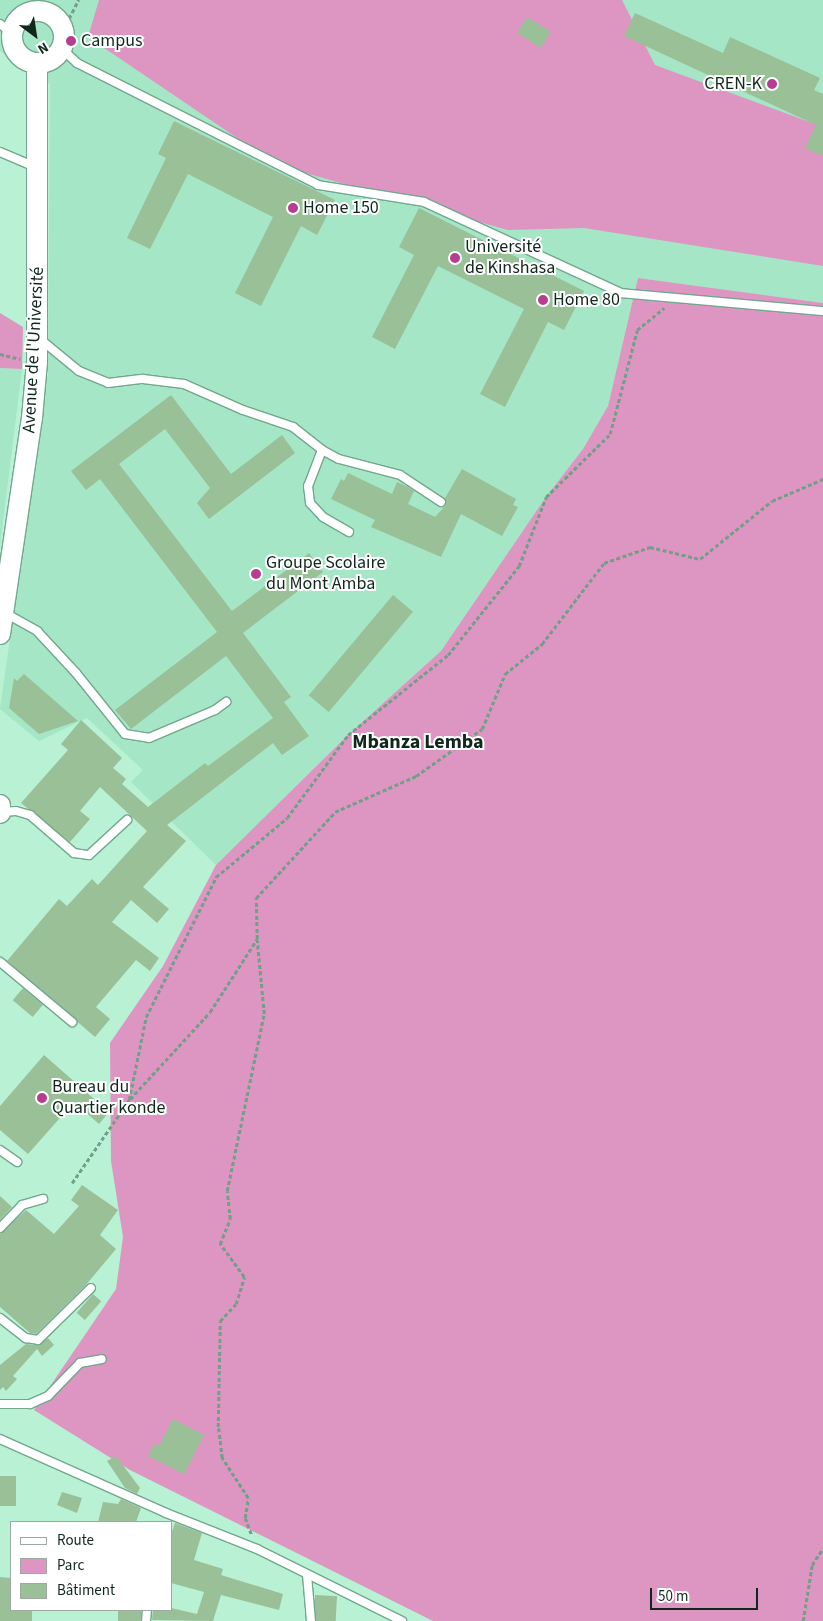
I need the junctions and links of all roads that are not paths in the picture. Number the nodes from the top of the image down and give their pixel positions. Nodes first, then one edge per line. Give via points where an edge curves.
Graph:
1 (39, 5) edge
2 (6, 28) edge
3 (62, 39) junction
4 (36, 63) junction
5 (0, 152) edge
6 (38, 167) junction
7 (823, 311) edge
8 (37, 336) junction
9 (322, 450) junction
10 (441, 502) dead end
11 (349, 532) dead end
12 (3, 612) junction
13 (0, 634) edge
14 (226, 702) dead end
15 (0, 805) edge
16 (0, 813) edge
17 (127, 820) dead end
18 (0, 962) edge
19 (72, 1022) dead end
20 (0, 1150) edge
21 (17, 1162) dead end
22 (43, 1199) dead end
23 (0, 1228) edge
24 (91, 1288) dead end
25 (0, 1318) edge
26 (102, 1359) dead end
27 (0, 1404) edge
28 (0, 1439) edge
29 (166, 1513) junction
30 (164, 1521) edge
31 (307, 1575) junction
32 (312, 1621) edge
33 (402, 1621) edge

1 - 2 street
1 - 3 street via 58,20
2 - 4 street via 18,54
3 - 4 street via 49,61
3 - 7 lane via 77,63 318,185 424,202 606,288 621,293 675,299
4 - 6 street, Avenue de l'Université
5 - 6 lane
6 - 8 street, Avenue de l'Université
8 - 9 lane via 79,371 108,383 143,379 184,384 243,410 293,427
8 - 12 street, Avenue de l'Université via 32,418
9 - 10 lane via 339,459 400,474
9 - 11 lane via 308,486 310,503 322,517
12 - 13 street, Avenue de l'Université
12 - 14 lane via 36,631 125,734 149,738 215,710
15 - 16 street
16 - 17 lane via 16,811 30,815 74,852 89,854
18 - 19 lane
20 - 21 lane
22 - 23 lane via 22,1205
24 - 25 lane via 38,1340 26,1338
26 - 27 lane via 80,1363 48,1396 30,1404
28 - 29 lane
29 - 30 lane
29 - 31 lane via 257,1549
31 - 32 lane
31 - 33 lane

